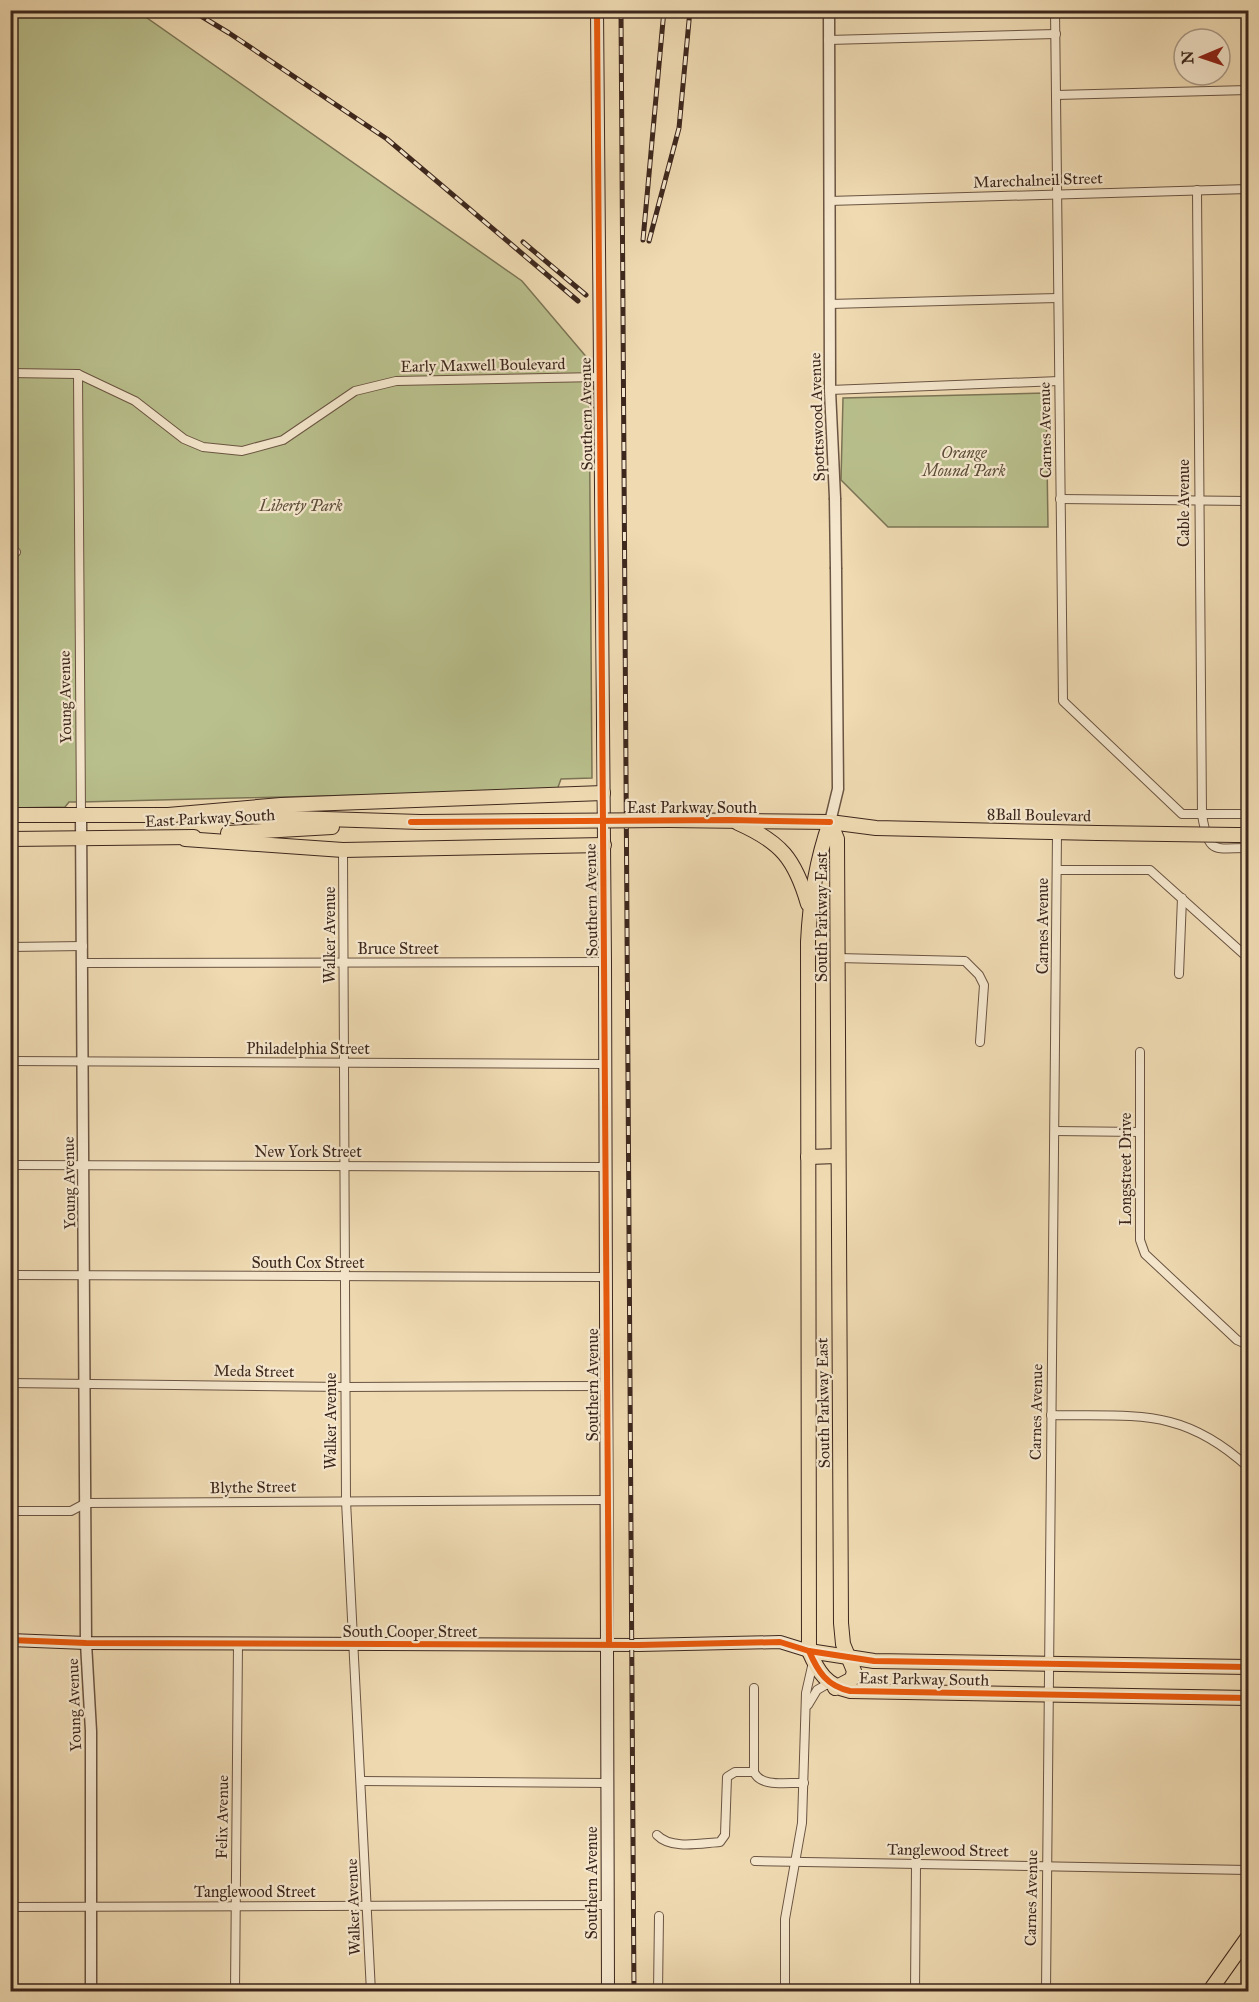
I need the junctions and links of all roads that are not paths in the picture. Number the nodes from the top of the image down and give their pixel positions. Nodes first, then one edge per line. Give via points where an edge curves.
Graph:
1 (597, 10) edge
2 (829, 10) edge
3 (1055, 10) edge
4 (1056, 34) junction
5 (828, 40) junction
6 (1248, 90) edge
7 (1056, 95) junction
8 (1248, 189) edge
9 (1197, 190) junction
10 (1057, 195) junction
11 (829, 201) junction
12 (1058, 298) junction
13 (830, 304) junction
14 (10, 373) edge
15 (78, 374) junction
16 (599, 377) junction
17 (1059, 381) junction
18 (830, 390) junction
19 (1060, 499) junction
20 (1198, 500) junction
21 (1248, 501) edge
22 (603, 794) junction
23 (1248, 814) edge
24 (10, 815) edge
25 (168, 815) junction
26 (1202, 815) junction
27 (81, 816) junction
28 (731, 819) junction
29 (416, 822) junction
30 (830, 822) junction
31 (1057, 833) junction
32 (1242, 835) edge
33 (10, 839) edge
34 (82, 839) junction
35 (185, 839) junction
36 (604, 845) junction
37 (1248, 848) edge
38 (343, 850) junction
39 (1057, 870) junction
40 (1182, 898) junction
41 (809, 908) junction
42 (82, 946) junction
43 (10, 947) edge
44 (838, 958) junction
45 (1248, 958) edge
46 (605, 962) junction
47 (83, 963) junction
48 (344, 963) junction
49 (1179, 974) dead end
50 (980, 1042) dead end
51 (1140, 1052) dead end
52 (10, 1061) edge
53 (84, 1062) junction
54 (344, 1063) junction
55 (605, 1064) junction
56 (1055, 1131) junction
57 (1140, 1132) junction
58 (838, 1156) junction
59 (808, 1157) junction
60 (10, 1165) edge
61 (83, 1166) junction
62 (345, 1166) junction
63 (605, 1167) junction
64 (10, 1275) edge
65 (86, 1276) junction
66 (344, 1277) junction
67 (606, 1277) junction
68 (1248, 1345) edge
69 (10, 1383) edge
70 (87, 1384) junction
71 (605, 1386) junction
72 (345, 1388) junction
73 (1051, 1415) junction
74 (1248, 1467) edge
75 (346, 1500) junction
76 (606, 1500) junction
77 (86, 1503) junction
78 (10, 1511) edge
79 (10, 1640) edge
80 (86, 1643) junction
81 (238, 1643) junction
82 (354, 1644) junction
83 (609, 1644) junction
84 (811, 1656) junction
85 (850, 1658) junction
86 (1050, 1663) junction
87 (1248, 1667) edge
88 (832, 1686) junction
89 (754, 1688) dead end
90 (1049, 1694) junction
91 (1248, 1698) edge
92 (807, 1708) junction
93 (754, 1772) junction
94 (362, 1781) junction
95 (608, 1783) junction
96 (804, 1783) junction
97 (657, 1835) dead end
98 (755, 1861) dead end
99 (795, 1862) junction
100 (916, 1864) junction
101 (1046, 1867) junction
102 (1248, 1870) edge
103 (368, 1905) junction
104 (608, 1905) junction
105 (236, 1906) junction
106 (10, 1907) edge
107 (90, 1908) junction
108 (659, 1916) dead end
109 (1248, 1937) edge
110 (91, 1992) edge
111 (235, 1992) edge
112 (371, 1992) edge
113 (608, 1992) edge
114 (658, 1992) edge
115 (785, 1992) edge
116 (915, 1992) edge
117 (1046, 1992) edge
118 (1209, 1992) edge

1 - 16 main road, Southern Avenue
2 - 5 street, Spottswood Avenue
3 - 4 street, Carnes Avenue
4 - 5 street
4 - 7 street, Carnes Avenue
5 - 11 street, Spottswood Avenue
6 - 7 street
7 - 10 street, Carnes Avenue
8 - 9 street, Marechalneil Street
9 - 10 street, Marechalneil Street
9 - 20 street, Cable Avenue
10 - 11 street, Marechalneil Street
10 - 12 street, Carnes Avenue
11 - 13 street, Spottswood Avenue
12 - 13 street
12 - 17 street, Carnes Avenue
13 - 18 street, Spottswood Avenue
14 - 15 street, Early Maxwell Boulevard
15 - 16 street, Early Maxwell Boulevard via 135,401 184,439 203,447 242,451 283,440 355,391 396,381
15 - 27 street, Young Avenue
16 - 22 main road, Southern Avenue
17 - 18 street
17 - 19 street, Carnes Avenue
18 - 30 street, Spottswood Avenue, bridge via 838,789
19 - 20 street
19 - 26 street, Carnes Avenue via 1063,701 1182,814
20 - 21 street
20 - 26 street, Cable Avenue
22 - 25 main road via 281,805
22 - 36 main road, Southern Avenue
23 - 26 street, Carnes Avenue
24 - 27 main road, East Parkway South
25 - 27 main road, East Parkway South
25 - 29 main road, East Parkway South
26 - 37 street, Cable Avenue via 1206,840 1212,846 1223,850
27 - 34 street, Young Avenue
28 - 29 main road, East Parkway South, bridge
28 - 30 main road, East Parkway South
28 - 41 main road via 770,838 783,850 794,866
29 - 35 main road, East Parkway South
30 - 31 main road, 8Ball Boulevard via 876,828
30 - 41 main road, South Parkway East via 817,860
30 - 44 main road, South Parkway East via 837,839
31 - 32 main road, 8Ball Boulevard, bridge
31 - 39 street, Carnes Avenue
33 - 34 main road, East Parkway South
34 - 35 main road, East Parkway South
34 - 42 street, Young Avenue
35 - 38 main road
36 - 38 main road
36 - 46 main road, Southern Avenue
38 - 48 street, Walker Avenue
39 - 40 street via 1150,870
39 - 56 street, Carnes Avenue
40 - 45 street
40 - 49 street
41 - 59 main road, South Parkway East
42 - 43 street
42 - 47 street, Young Avenue
44 - 50 street via 965,961 984,985
44 - 58 main road, South Parkway East
46 - 48 street, Bruce Street
46 - 55 main road, Southern Avenue
47 - 48 street, Bruce Street
47 - 53 street, Young Avenue
48 - 54 street, Walker Avenue
51 - 57 street, Longstreet Drive
52 - 53 street, Philadelphia Street
53 - 54 street, Philadelphia Street
53 - 61 street, Young Avenue
54 - 55 street, Philadelphia Street
54 - 62 street, Walker Avenue
55 - 63 main road, Southern Avenue
56 - 57 street
56 - 73 street, Carnes Avenue
57 - 68 street, Longstreet Drive via 1140,1240 1145,1254 1237,1340
58 - 59 main road
58 - 85 main road, South Parkway East via 841,1623 843,1644
59 - 84 main road, South Parkway East
60 - 61 street, New York Street
61 - 62 street, New York Street
61 - 65 street, Young Avenue
62 - 63 street, New York Street
62 - 66 street, Walker Avenue
63 - 67 main road, Southern Avenue
64 - 65 street, South Cox Street
65 - 66 street, South Cox Street
65 - 70 street, Young Avenue
66 - 67 street, South Cox Street
66 - 72 street, Walker Avenue
67 - 71 main road, Southern Avenue
69 - 70 street, Meda Street
70 - 72 street, Meda Street
70 - 77 street, Young Avenue
71 - 72 street, Meda Street
71 - 76 main road, Southern Avenue
72 - 75 street, Walker Avenue
73 - 74 street via 1155,1417 1189,1426 1228,1448
73 - 86 street, Carnes Avenue
75 - 76 street, Blythe Street
75 - 77 street, Blythe Street
75 - 82 street, Walker Avenue
76 - 83 main road, Southern Avenue
77 - 78 street, Blythe Street via 71,1511
77 - 80 street, Young Avenue
79 - 80 main road, South Cooper Street
80 - 81 main road, South Cooper Street
80 - 107 street, Young Avenue via 91,1731
81 - 82 main road, South Cooper Street
81 - 105 street, Felix Avenue
82 - 83 main road, South Cooper Street
82 - 94 street, Walker Avenue
83 - 84 main road, South Cooper Street via 780,1642
83 - 95 main road, Southern Avenue
84 - 85 main road, East Parkway South
84 - 88 main road
84 - 92 street
85 - 86 main road, East Parkway South
85 - 88 main road, South Parkway East via 852,1679
86 - 87 main road, East Parkway South
86 - 90 street, Carnes Avenue
88 - 90 main road, East Parkway South via 888,1693
88 - 92 street via 817,1690
89 - 93 street
90 - 91 main road, East Parkway South
90 - 101 street, Carnes Avenue
92 - 96 street
93 - 96 street via 765,1782
93 - 97 street via 735,1772 727,1777 724,1835 720,1842 672,1844
94 - 95 street
94 - 103 street, Walker Avenue
95 - 104 main road, Southern Avenue
96 - 99 street
98 - 99 street, Tanglewood Street
99 - 100 street, Tanglewood Street
99 - 115 street via 785,1919
100 - 101 street, Tanglewood Street
100 - 116 street
101 - 102 street, Tanglewood Street
101 - 117 street, Carnes Avenue
103 - 104 street, Tanglewood Street
103 - 105 street, Tanglewood Street
103 - 112 street, Walker Avenue
104 - 113 main road, Southern Avenue
105 - 107 street, Tanglewood Street
105 - 111 street, Felix Avenue
106 - 107 street, Tanglewood Street
107 - 110 street, Young Avenue
108 - 114 street
109 - 118 main road

